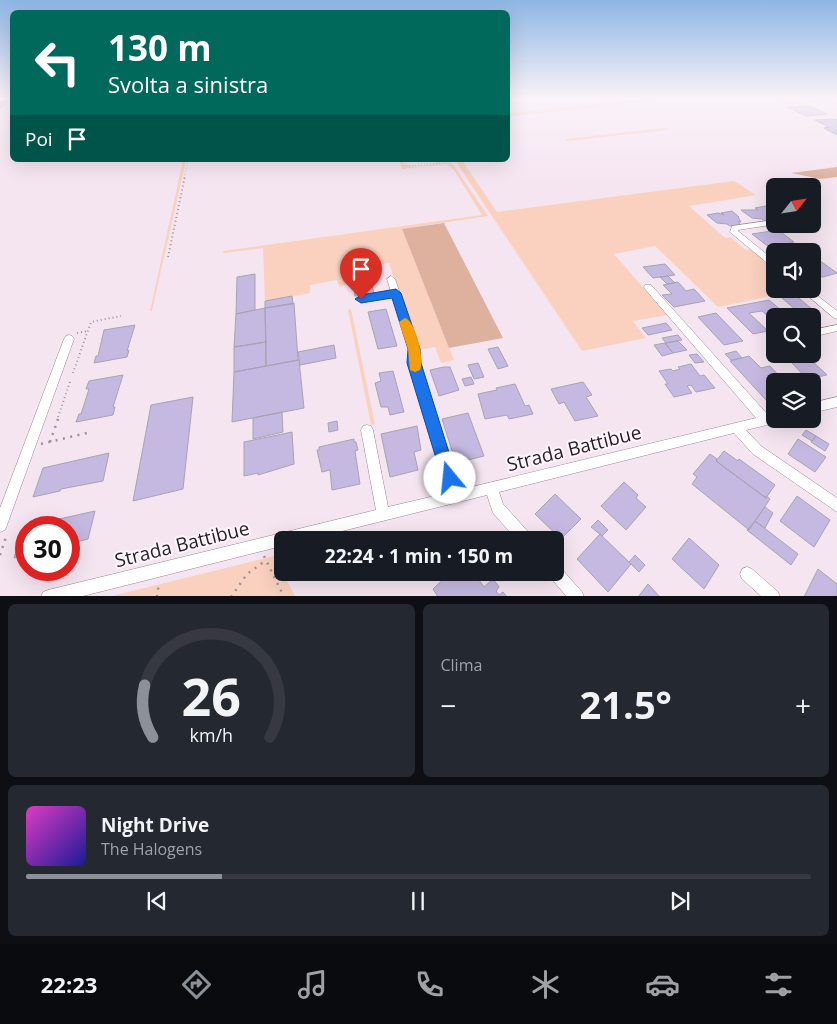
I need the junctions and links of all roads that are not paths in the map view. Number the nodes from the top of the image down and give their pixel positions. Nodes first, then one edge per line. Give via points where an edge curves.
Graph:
1 (766, 223) edge
2 (766, 258) edge
3 (391, 279) dead end
4 (648, 287) dead end
5 (396, 293) junction
6 (815, 298) edge
7 (361, 299) dead end
8 (837, 316) edge
9 (837, 328) edge
10 (821, 332) edge
11 (69, 339) dead end
12 (837, 402) edge
13 (821, 406) edge
14 (766, 415) edge
15 (766, 420) edge
16 (736, 427) junction
17 (367, 430) dead end
18 (491, 488) junction
19 (456, 497) junction
20 (837, 506) edge
21 (383, 514) junction
22 (5, 526) edge
23 (518, 531) edge
24 (746, 574) dead end
25 (563, 581) edge
26 (48, 596) edge
27 (577, 596) edge
28 (773, 596) edge

1 - 2 street via 735,228 734,232
3 - 5 street
4 - 14 street
5 - 7 lane
5 - 19 street
6 - 8 street
9 - 10 street
11 - 22 street
12 - 13 street
15 - 16 street, Strada Battibue
16 - 18 street, Strada Battibue
16 - 20 street via 752,446
17 - 21 street
18 - 19 street, Strada Battibue
18 - 23 street via 498,508
19 - 21 street, Strada Battibue
21 - 26 street, Strada Battibue
24 - 28 street
25 - 27 street

